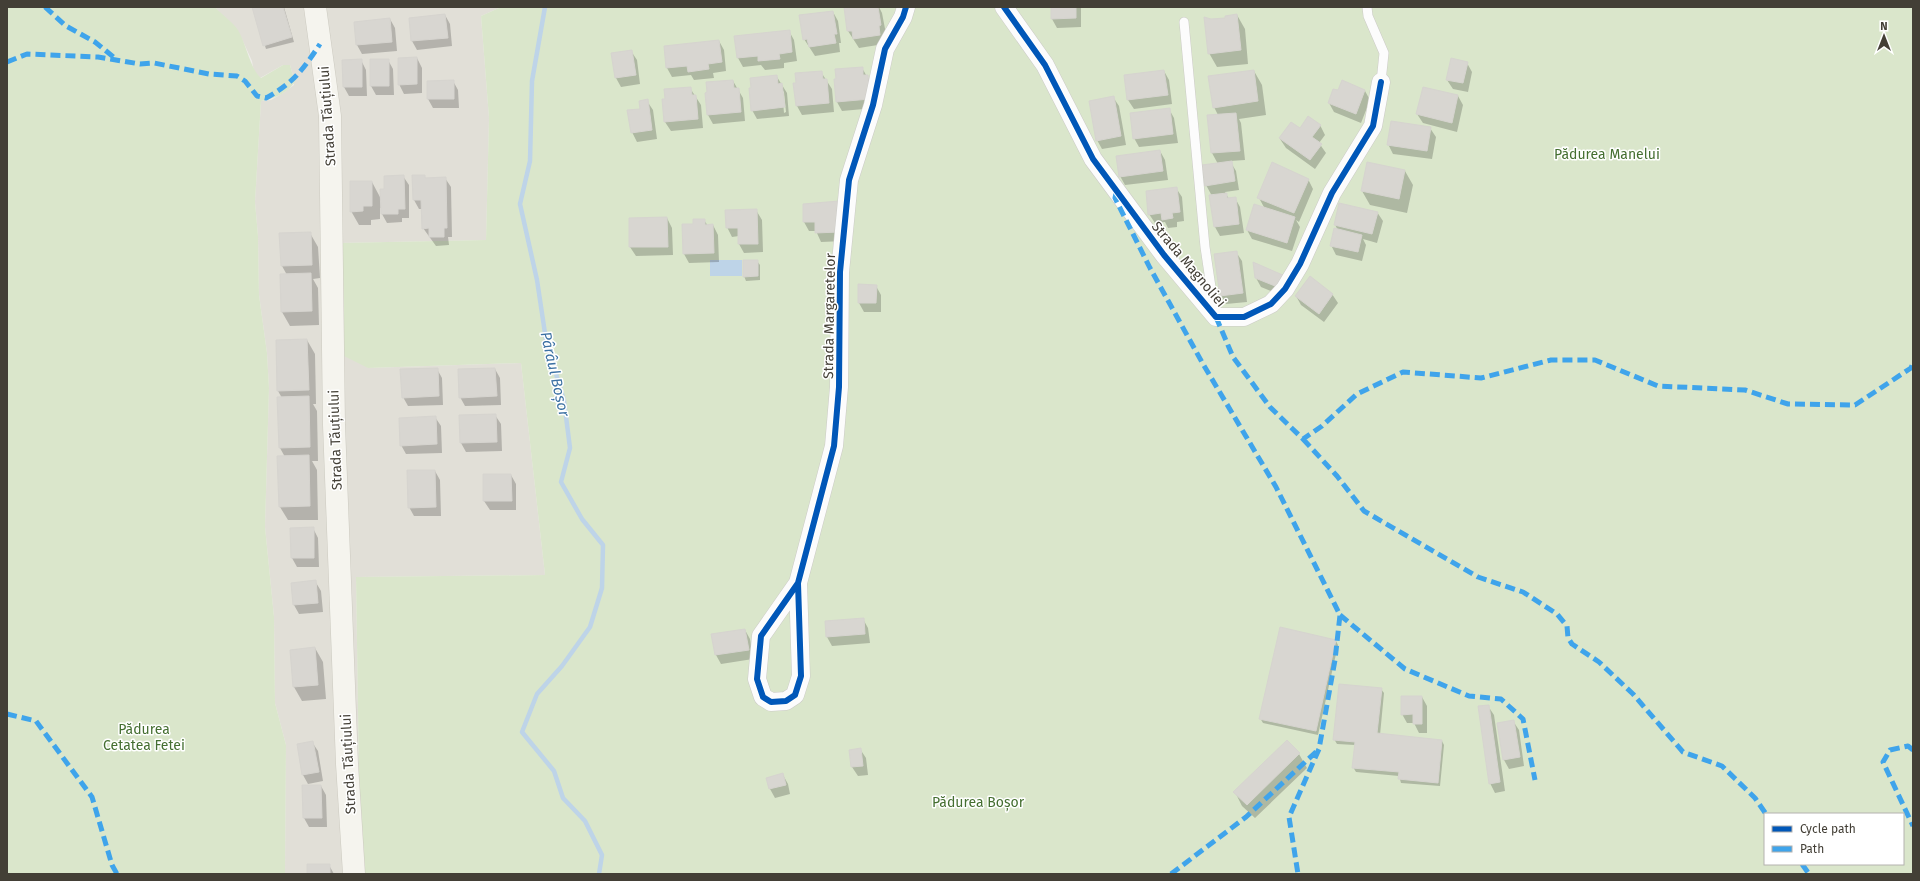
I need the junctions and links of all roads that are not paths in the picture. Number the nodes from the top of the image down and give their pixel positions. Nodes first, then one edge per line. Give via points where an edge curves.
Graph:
1 (314, 7) edge
2 (906, 7) edge
3 (1004, 7) edge
4 (1367, 7) edge
5 (1184, 22) dead end
6 (1381, 82) joint
7 (1204, 303) junction
8 (798, 583) junction
9 (354, 874) edge

1 - 9 main road, Strada Tăuțiului via 330,116 334,433 347,764
2 - 8 street, Strada Margaretelor via 885,49 873,105 849,180 840,272 839,387 834,446
3 - 7 street, Strada Magnoliei via 1045,65 1092,159 1164,255
4 - 6 lane via 1368,16 1384,53
5 - 7 lane via 1205,247 1212,294
6 - 7 street, Strada Magnoliei via 1373,126 1332,193 1300,264 1285,289 1271,304 1244,317 1216,317
8 - 8 street, Strada Margaretelor via 800,676 795,695 786,701 771,702 763,697 757,679 761,636

